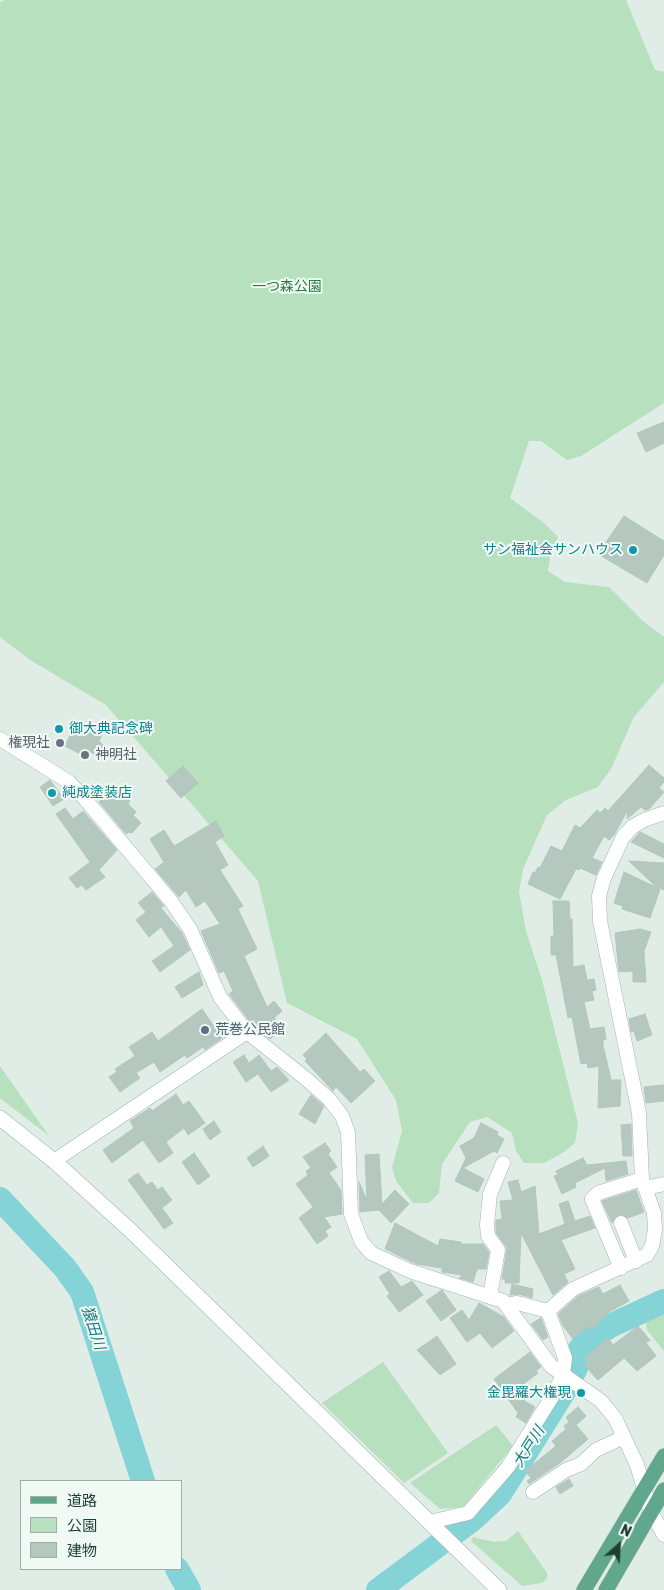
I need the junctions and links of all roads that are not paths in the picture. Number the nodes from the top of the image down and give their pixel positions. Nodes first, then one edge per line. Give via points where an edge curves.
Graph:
1 (0, 739) edge
2 (664, 813) edge
3 (248, 1032) junction
4 (0, 1118) edge
5 (54, 1161) junction
6 (503, 1163) dead end
7 (643, 1184) junction
8 (664, 1184) edge
9 (621, 1223) dead end
10 (636, 1260) junction
11 (621, 1268) junction
12 (490, 1296) junction
13 (506, 1305) junction
14 (548, 1311) junction
15 (563, 1374) junction
16 (624, 1437) junction
17 (664, 1456) edge
18 (645, 1487) junction
19 (664, 1490) edge
20 (533, 1492) dead end
21 (651, 1512) junction
22 (434, 1526) junction
23 (664, 1535) edge
24 (499, 1590) edge
25 (584, 1590) edge
26 (606, 1590) edge

1 - 3 street via 69,782 171,900 190,929 220,997
2 - 7 street via 632,827 623,837 599,896 600,921 639,1114
3 - 5 street
3 - 12 street via 329,1099 342,1116 348,1132 351,1214 361,1241 371,1253 410,1271
4 - 5 street
5 - 22 street
6 - 12 street via 490,1194 486,1225 488,1236 498,1250
7 - 8 street
7 - 10 street via 652,1207 655,1229 652,1246 647,1254
7 - 11 street via 598,1193 592,1199
9 - 10 street
10 - 11 street
11 - 14 street via 572,1289
12 - 13 street
13 - 14 street via 517,1303
13 - 15 street via 551,1366
14 - 15 street via 565,1358
15 - 16 street via 601,1401 615,1418
15 - 22 street via 508,1467 486,1493 468,1513
16 - 18 street
16 - 20 street via 596,1450 581,1464
17 - 18 main road
18 - 21 street
18 - 25 main road
19 - 21 main road
21 - 23 street
21 - 26 main road
22 - 24 street

